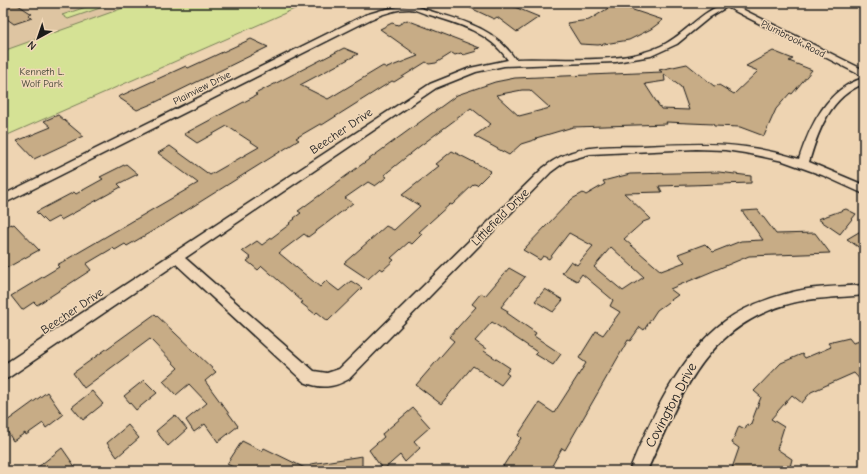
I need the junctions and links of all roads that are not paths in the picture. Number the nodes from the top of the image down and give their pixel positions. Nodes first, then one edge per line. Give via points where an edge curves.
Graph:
1 (725, 4) edge
2 (412, 5) edge
3 (513, 62) junction
4 (864, 74) edge
5 (864, 81) edge
6 (803, 164) junction
7 (864, 190) edge
8 (3, 200) edge
9 (176, 257) junction
10 (864, 290) edge
11 (3, 373) edge
12 (638, 471) edge

1 - 3 street, Beecher Drive via 678,40 646,54 602,59
1 - 4 street, Plumbrook Road
2 - 3 street via 486,33 501,45
2 - 8 street, Plainview Drive via 368,17
3 - 9 street, Beecher Drive via 478,68 433,86
5 - 6 street via 846,88 836,97 808,146
6 - 7 street, Littlefield Drive
6 - 9 street, Littlefield Drive via 756,152 704,146 581,152 561,159 547,170 344,374 336,379 317,380 309,377
9 - 11 street, Beecher Drive
10 - 12 street, Covington Drive via 813,294 768,304 726,327 698,356 678,388

